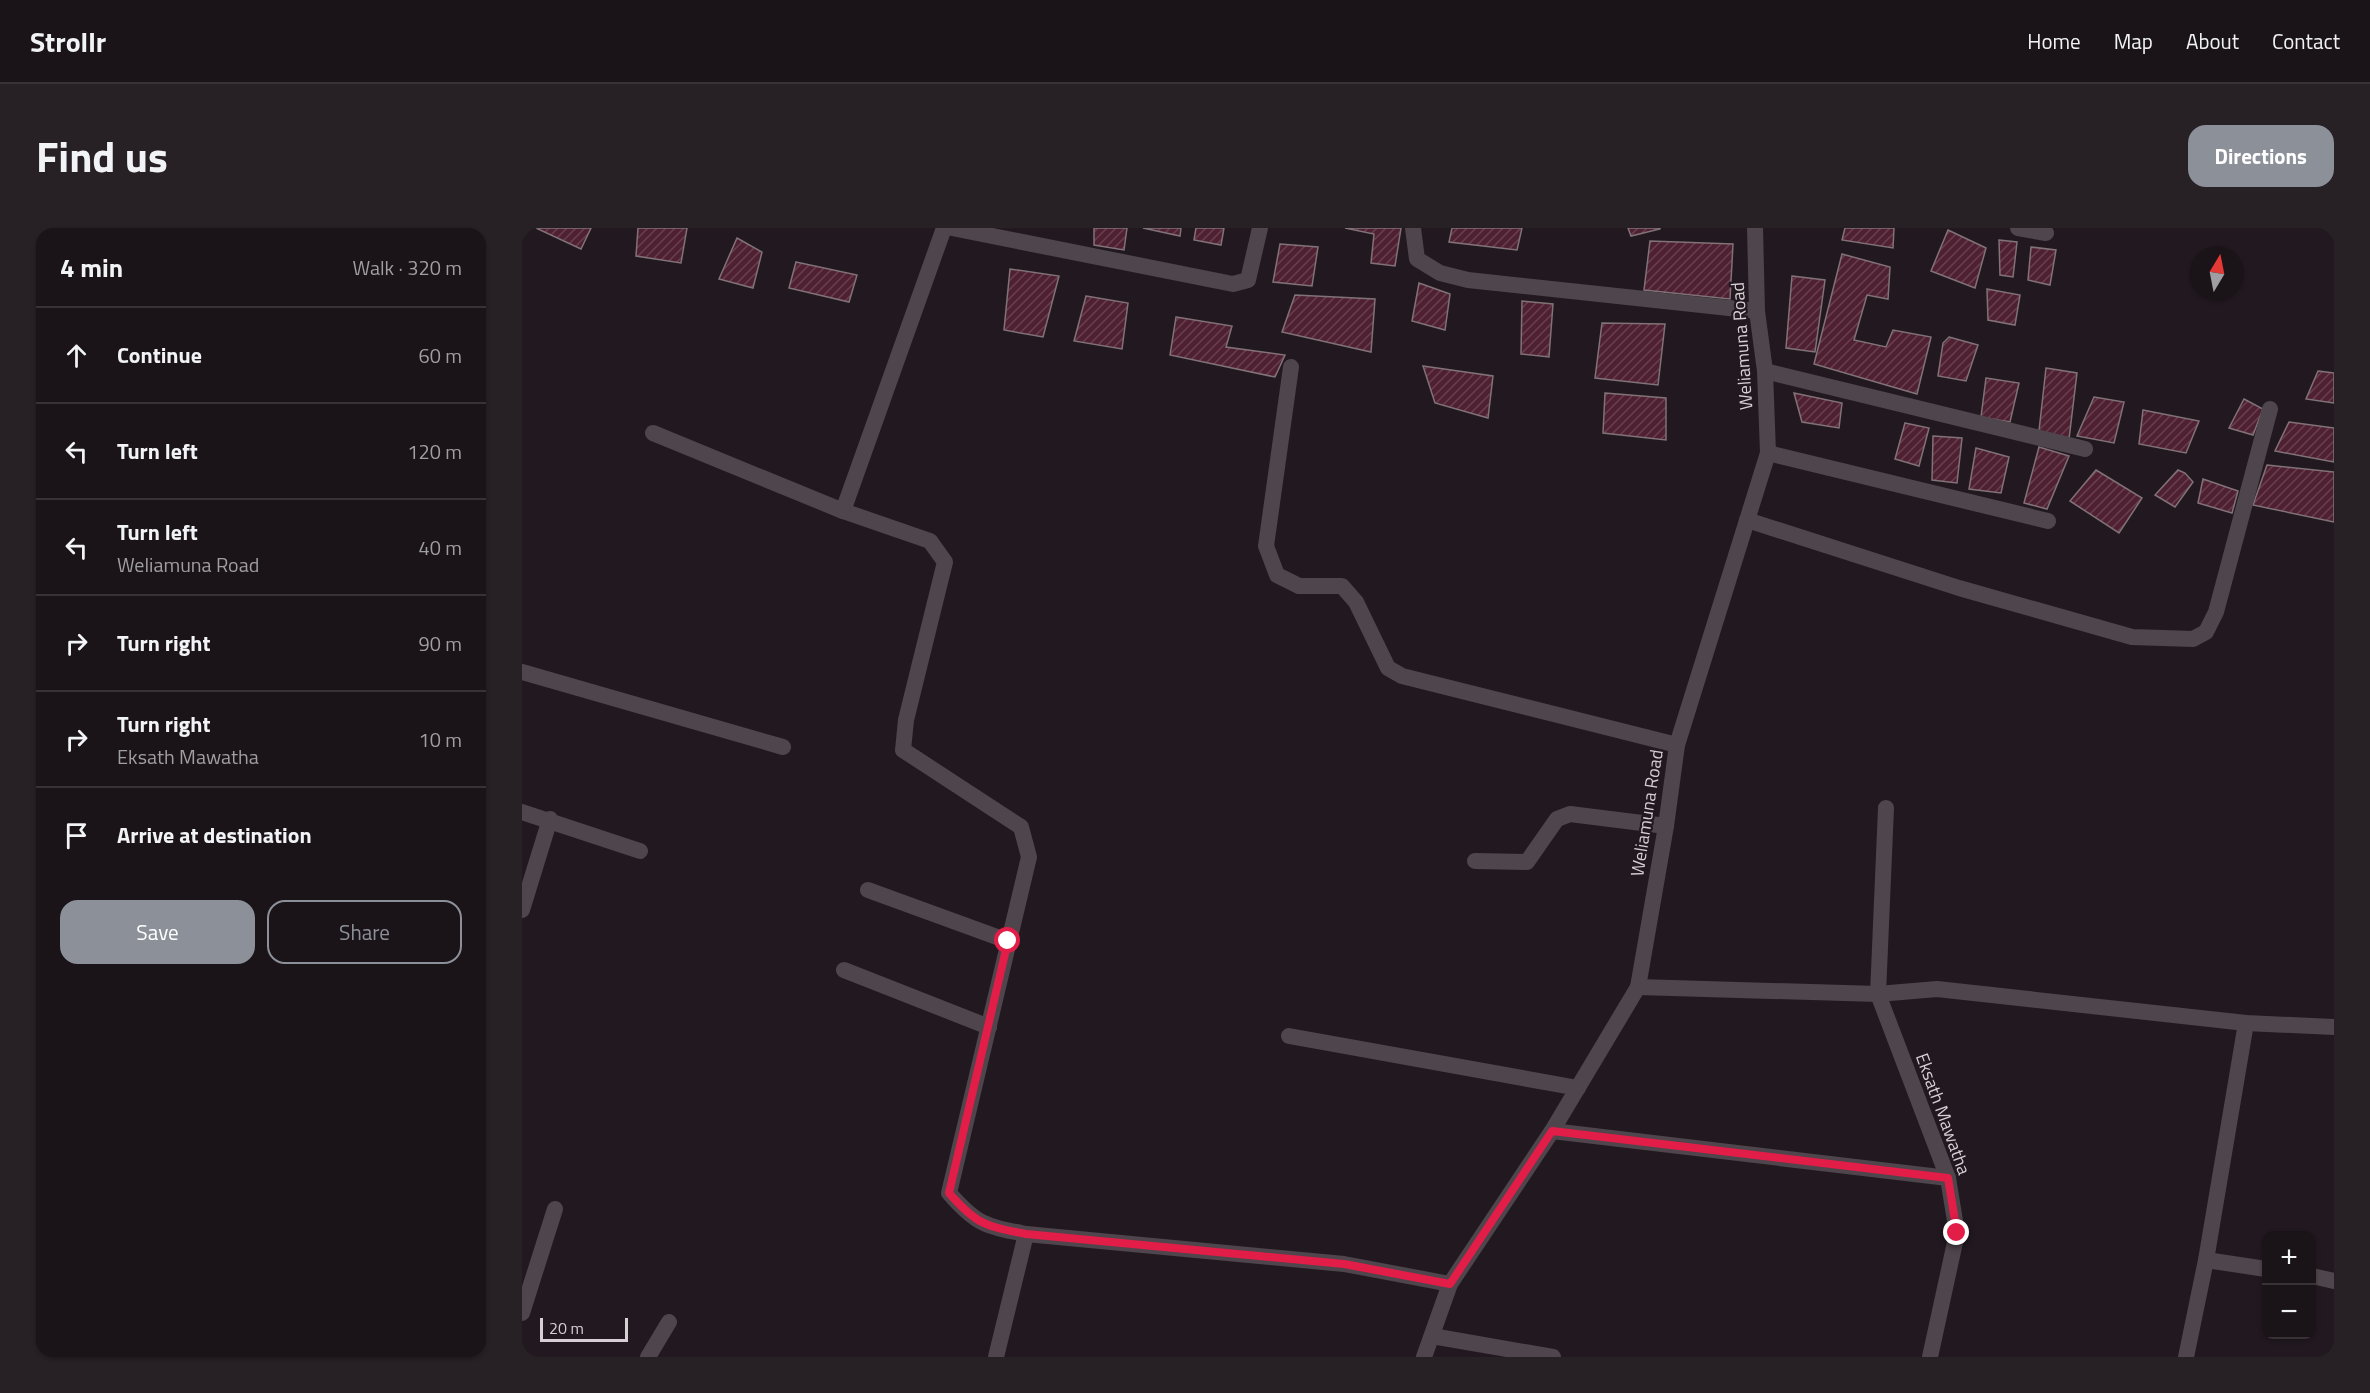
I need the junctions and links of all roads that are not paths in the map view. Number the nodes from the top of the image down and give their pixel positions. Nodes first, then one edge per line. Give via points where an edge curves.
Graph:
1 (944, 228) edge
2 (952, 228) edge
3 (1260, 228) edge
4 (1413, 228) edge
5 (1755, 228) edge
6 (2018, 228) edge
7 (2046, 233) dead end
8 (1757, 311) junction
9 (1291, 367) dead end
10 (1766, 371) junction
11 (2270, 409) dead end
12 (653, 433) dead end
13 (2085, 449) dead end
14 (1768, 453) junction
15 (843, 511) junction
16 (1747, 520) junction
17 (2048, 521) dead end
18 (522, 672) edge
19 (1677, 745) junction
20 (783, 747) dead end
21 (1886, 808) dead end
22 (522, 812) edge
23 (550, 819) junction
24 (1666, 826) junction
25 (640, 851) dead end
26 (1475, 861) dead end
27 (868, 890) dead end
28 (522, 910) edge
29 (1008, 941) junction
30 (844, 970) dead end
31 (1638, 987) junction
32 (1878, 994) junction
33 (2246, 1023) junction
34 (989, 1027) junction
35 (2334, 1027) edge
36 (1289, 1036) dead end
37 (1578, 1088) junction
38 (1552, 1131) junction
39 (1948, 1178) junction
40 (555, 1209) dead end
41 (1026, 1234) junction
42 (2206, 1260) junction
43 (2262, 1268) edge
44 (2316, 1277) edge
45 (2334, 1281) edge
46 (1450, 1284) junction
47 (522, 1314) edge
48 (669, 1322) dead end
49 (1432, 1336) junction
50 (648, 1357) edge
51 (996, 1357) edge
52 (1424, 1357) edge
53 (1553, 1357) edge
54 (1930, 1357) edge
55 (2186, 1357) edge

1 - 15 street
2 - 3 street via 1233,284 1248,280
4 - 8 street via 1417,259 1440,273 1468,280
5 - 8 street, Weliamuna Road
6 - 7 street
8 - 10 street, Weliamuna Road
9 - 19 street via 1266,546 1277,574 1299,586 1342,586 1356,602 1388,668 1401,676
10 - 13 street
10 - 14 street, Weliamuna Road
11 - 16 street via 2216,612 2206,632 2193,639 2132,637 1959,588
12 - 15 street
14 - 16 street, Weliamuna Road
14 - 17 street
15 - 29 street via 930,541 945,562 906,720 903,750 1021,827 1029,857
16 - 19 street, Weliamuna Road
18 - 20 street
19 - 24 street, Weliamuna Road
21 - 32 street
22 - 23 street
23 - 25 street
23 - 28 street
24 - 26 street via 1570,814 1557,819 1527,862
24 - 31 street, Weliamuna Road
27 - 29 street
29 - 34 street
30 - 34 street
31 - 32 street
31 - 37 street, Weliamuna Road
32 - 33 street via 1937,989
32 - 39 street, Eksath Mawatha
33 - 35 street
33 - 42 street
34 - 41 street via 949,1193 968,1214 990,1227
36 - 37 street
37 - 38 street, Weliamuna Road
38 - 39 street
38 - 46 street, Weliamuna Road
39 - 54 street, Eksath Mawatha via 1957,1233
40 - 47 street
41 - 46 street via 1344,1264
41 - 51 street
42 - 43 street
42 - 55 street
44 - 45 street
46 - 49 street, Weliamuna Road
48 - 50 street
49 - 52 street, Weliamuna Road
49 - 53 street

